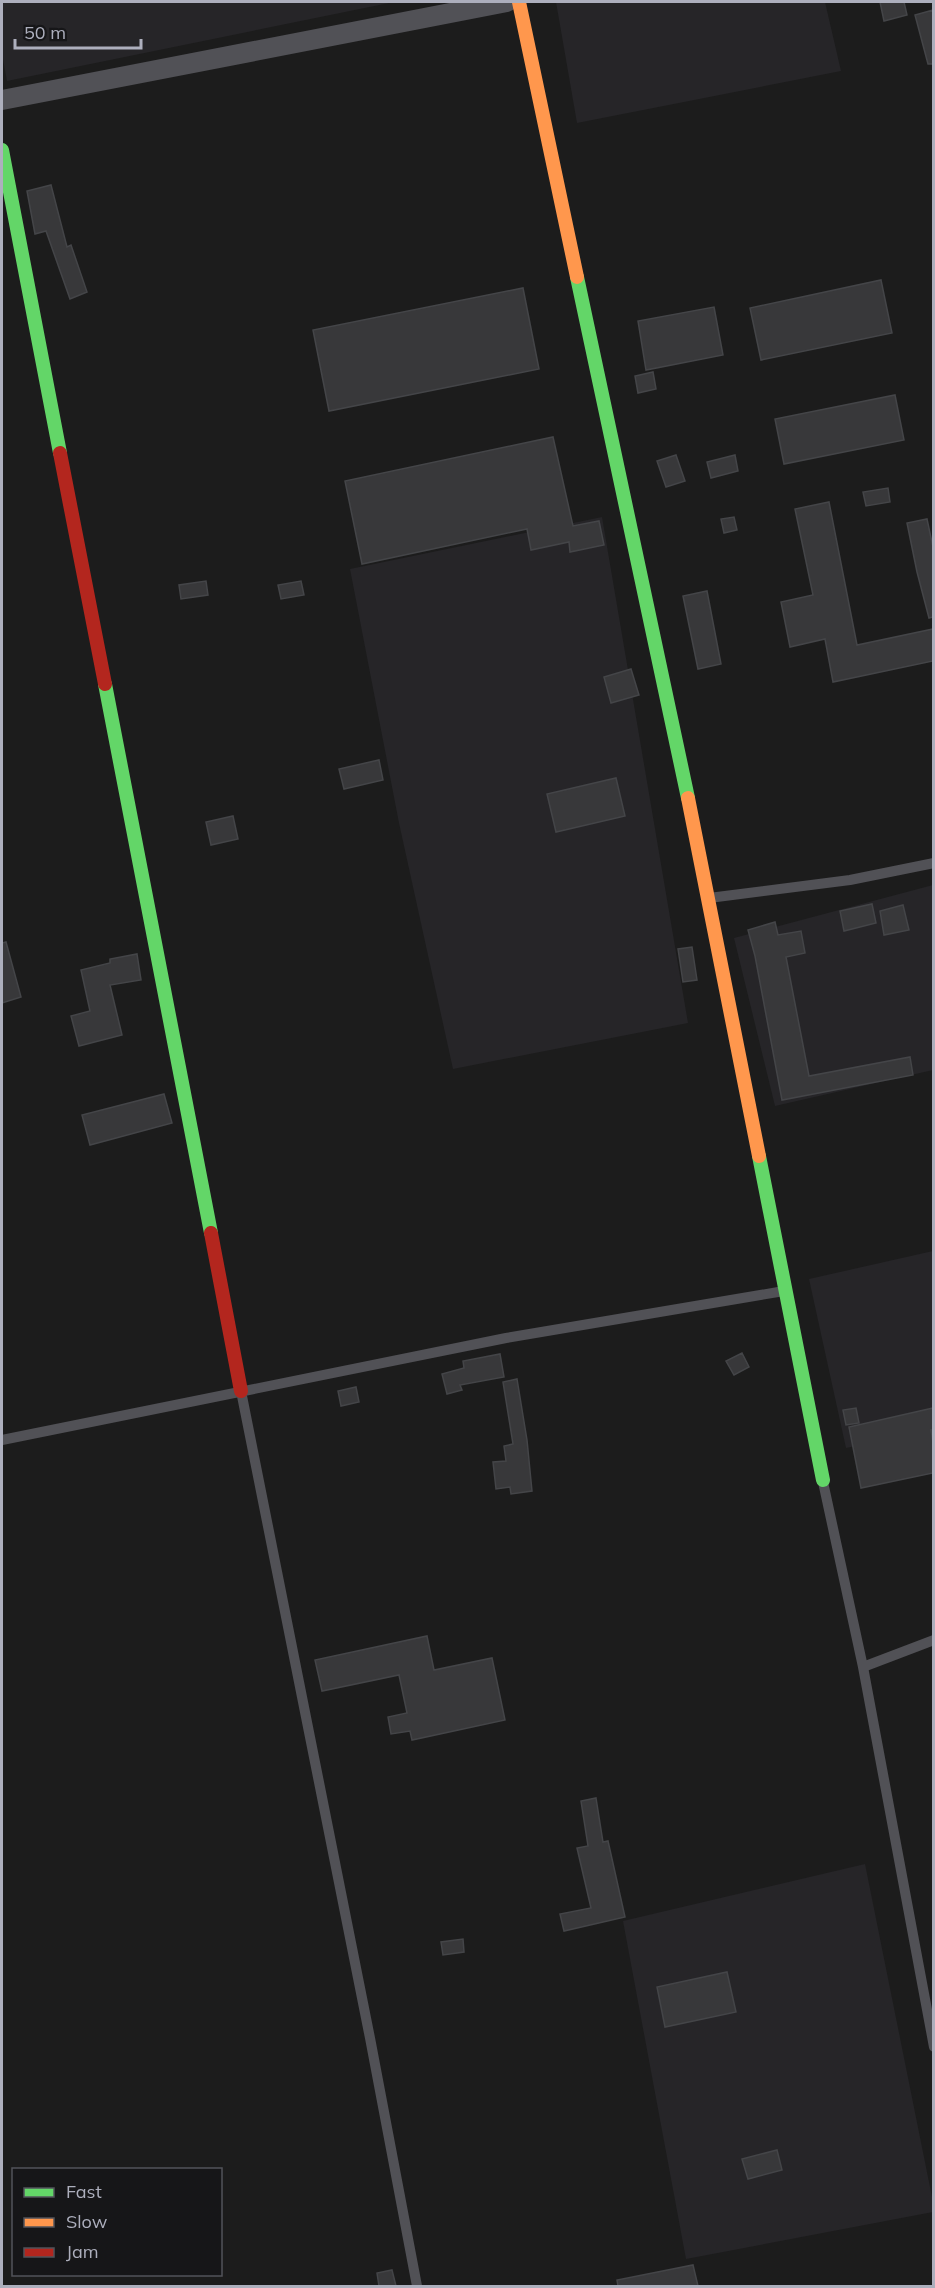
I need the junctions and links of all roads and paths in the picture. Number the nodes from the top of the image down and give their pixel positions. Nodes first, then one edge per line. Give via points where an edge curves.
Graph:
1 (507, 2) edge
2 (519, 2) edge
3 (2, 100) edge
4 (2, 150) edge
5 (933, 863) edge
6 (709, 898) junction
7 (784, 1291) junction
8 (241, 1391) junction
9 (2, 1440) edge
10 (823, 1480) joint
11 (933, 1640) edge
12 (863, 1667) junction
13 (933, 2047) edge
14 (417, 2286) edge

1 - 3 street
2 - 6 street
4 - 8 street
5 - 6 lane via 850,880
6 - 7 street
7 - 8 lane via 506,1338
7 - 10 street
8 - 9 lane
8 - 14 lane
10 - 12 lane
11 - 12 lane
12 - 13 lane

